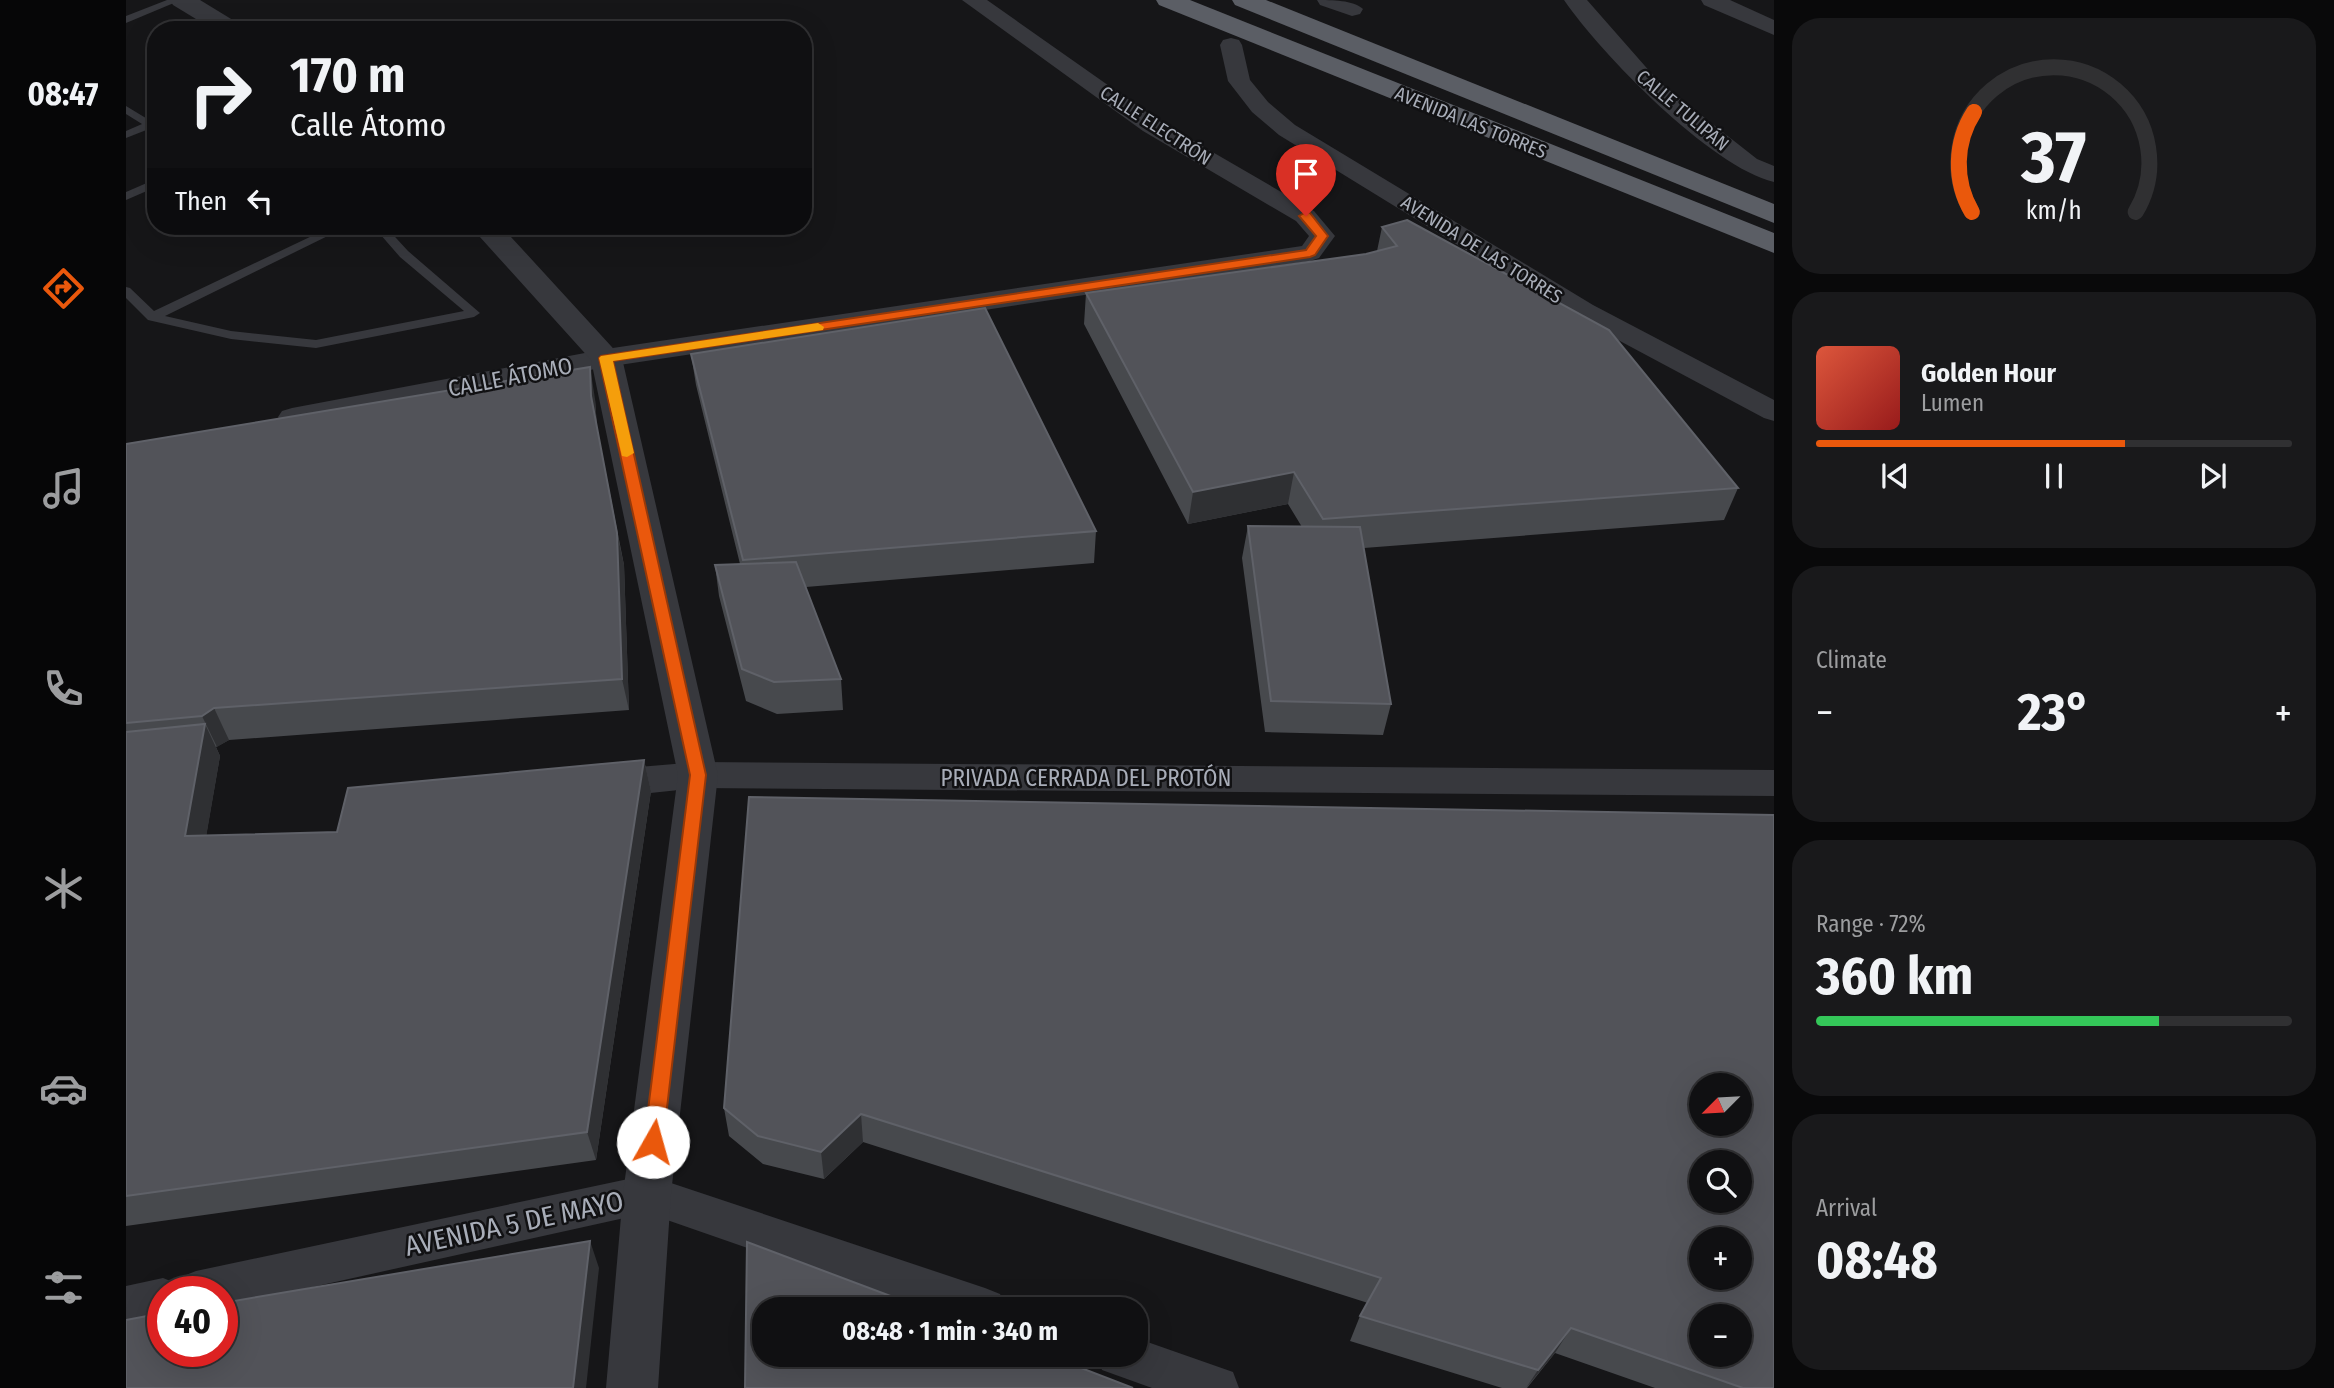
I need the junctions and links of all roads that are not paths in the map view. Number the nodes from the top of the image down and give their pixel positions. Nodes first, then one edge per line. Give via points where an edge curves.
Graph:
1 (176, 0) edge
2 (182, 0) edge
3 (973, 0) edge
4 (1148, 0) edge
5 (1168, 0) edge
6 (1244, 0) edge
7 (1328, 0) edge
8 (1575, 0) edge
9 (1712, 0) edge
10 (1352, 9) dead end
11 (126, 20) edge
12 (217, 21) edge
13 (1774, 28) edge
14 (1231, 45) junction
15 (126, 109) edge
16 (147, 123) edge
17 (147, 126) edge
18 (126, 135) edge
19 (1774, 175) edge
20 (147, 186) edge
21 (126, 196) edge
22 (1659, 198) junction
23 (1774, 214) edge
24 (323, 235) edge
25 (387, 235) edge
26 (493, 235) edge
27 (1774, 244) edge
28 (1310, 253) joint
29 (126, 292) edge
30 (153, 317) junction
31 (606, 358) junction
32 (1774, 412) edge
33 (263, 423) edge
34 (698, 775) junction
35 (1774, 783) edge
36 (576, 787) edge
37 (647, 1194) junction
38 (238, 1283) edge
39 (950, 1297) edge
40 (147, 1302) edge
41 (126, 1307) edge
42 (1148, 1364) edge
43 (632, 1388) edge
44 (1217, 1388) edge

1 - 11 lane
2 - 12 street
3 - 28 street, CALLE ELECTRÓN via 1151,126 1306,216 1322,236
4 - 14 highway via 1169,16
5 - 22 highway, AVENIDA LAS TORRES
6 - 23 highway, AVENIDA LAS TORRES
7 - 10 street
8 - 19 street, CALLE TULIPÁN via 1651,87 1748,164
9 - 13 street
14 - 22 highway via 1571,184
14 - 32 street, AVENIDA DE LAS TORRES via 1239,81 1287,130 1584,312
15 - 16 lane
17 - 18 lane
20 - 21 lane
22 - 27 highway, AVENIDA LAS TORRES
24 - 30 lane
25 - 30 lane via 474,313 316,344 232,335
26 - 31 street
28 - 31 street, CALLE ÁTOMO
29 - 30 lane
31 - 33 street, CALLE ÁTOMO
31 - 34 street
34 - 35 street, PRIVADA CERRADA DEL PROTÓN
34 - 36 street, PRIVADA CERRADA DEL PROTÓN
34 - 37 street
37 - 38 street, AVENIDA 5 DE MAYO
37 - 39 street, AVENIDA 5 DE MAYO
37 - 43 street
40 - 41 street
42 - 44 street

